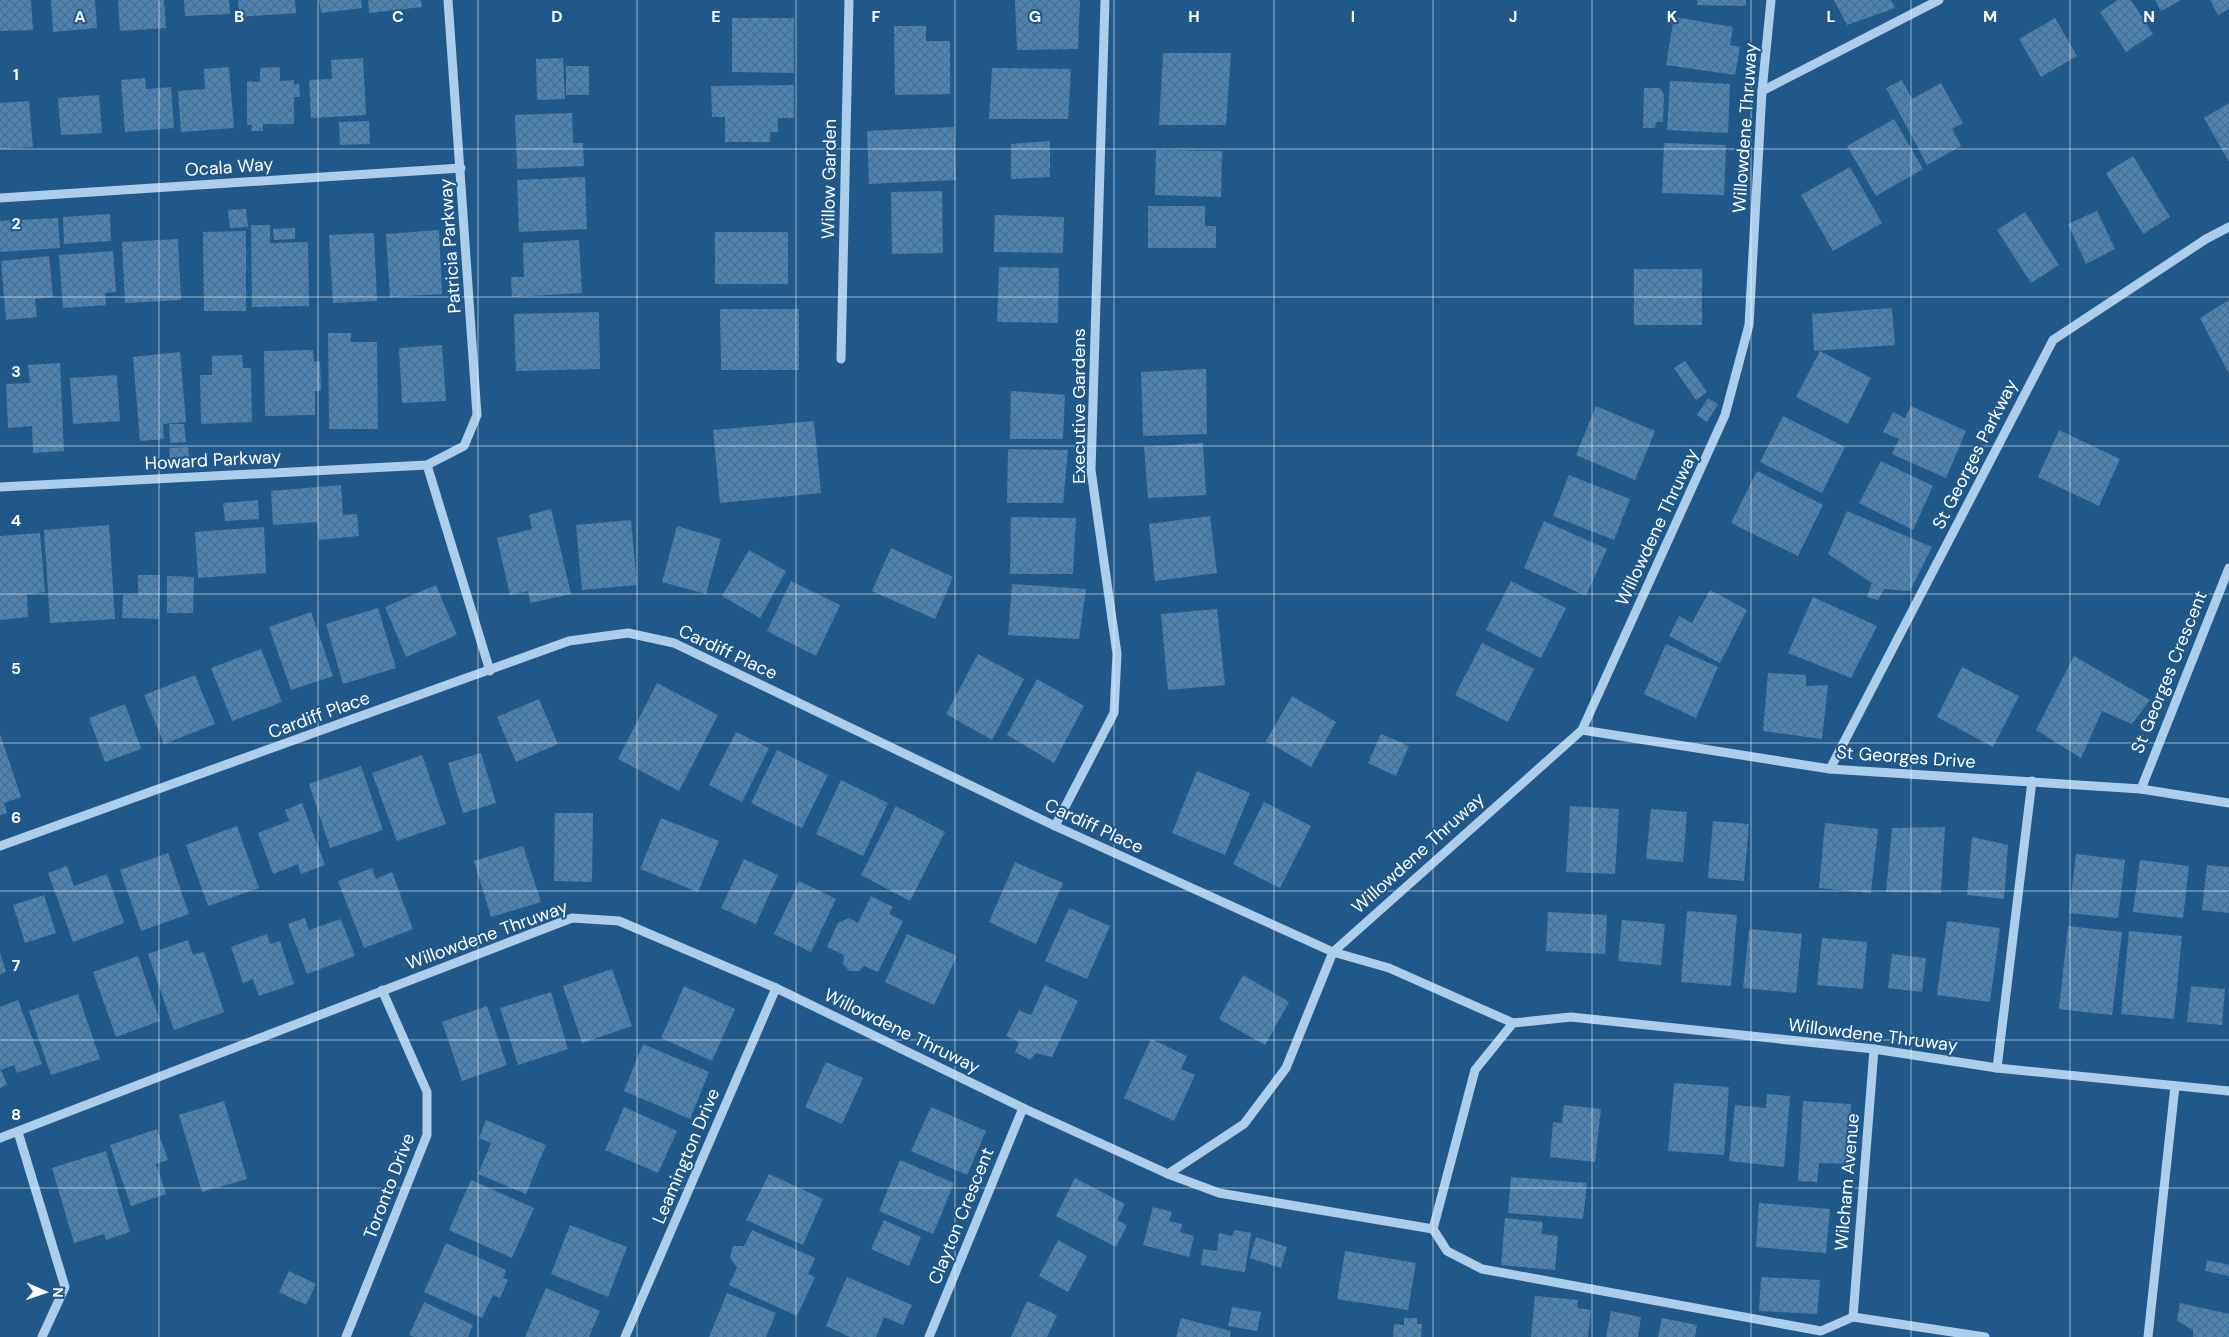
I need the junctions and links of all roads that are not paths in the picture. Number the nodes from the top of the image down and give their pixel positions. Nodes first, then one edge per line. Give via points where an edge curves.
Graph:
1 (448, 0) edge
2 (849, 0) edge
3 (1105, 0) edge
4 (1771, 0) edge
5 (1939, 0) edge
6 (1762, 91) junction
7 (461, 168) junction
8 (0, 198) edge
9 (2229, 226) edge
10 (841, 358) dead end
11 (427, 465) junction
12 (0, 487) edge
13 (2229, 568) edge
14 (490, 671) junction
15 (1582, 730) junction
16 (1830, 769) junction
17 (2032, 781) junction
18 (2141, 789) junction
19 (2229, 803) edge
20 (1055, 826) junction
21 (0, 846) edge
22 (1333, 952) junction
23 (776, 988) junction
24 (382, 990) junction
25 (1513, 1023) junction
26 (1874, 1049) junction
27 (1997, 1068) junction
28 (2175, 1086) junction
29 (2229, 1090) edge
30 (1023, 1108) junction
31 (18, 1132) junction
32 (0, 1138) edge
33 (1168, 1174) junction
34 (1434, 1229) junction
35 (1852, 1317) junction
36 (42, 1337) edge
37 (346, 1337) edge
38 (625, 1337) edge
39 (929, 1337) edge
40 (1985, 1337) edge
41 (2148, 1337) edge

1 - 7 street, Patricia Parkway
2 - 10 street, Willow Garden
3 - 20 street, Executive Gardens via 1091,470 1117,654 1114,713
4 - 6 street, Willowdene Thruway
5 - 6 street
6 - 15 street, Willowdene Thruway via 1749,325 1726,415
7 - 8 street, Ocala Way
7 - 11 street, Patricia Parkway via 477,415 464,446
9 - 16 street, St Georges Parkway via 2053,340
11 - 12 street, Howard Parkway
11 - 14 street
13 - 18 street, St Georges Crescent
14 - 20 street, Cardiff Place via 569,641 628,633 674,643
14 - 21 street, Cardiff Place
15 - 16 street, St Georges Drive
15 - 22 street, Willowdene Thruway
16 - 17 street, St Georges Drive
17 - 18 street, St Georges Drive
17 - 27 street
18 - 19 street, St Georges Drive
20 - 22 street, Cardiff Place
22 - 25 street, Willowdene Thruway via 1389,968
22 - 33 street, Willowdene Thruway via 1286,1068 1244,1124
23 - 24 street, Willowdene Thruway via 619,921 572,918
23 - 30 street, Willowdene Thruway
23 - 38 street, Leamington Drive
24 - 31 street, Willowdene Thruway
24 - 37 street, Toronto Drive via 426,1092 427,1135
25 - 26 street, Willowdene Thruway via 1571,1017
25 - 34 street via 1475,1070
26 - 27 street, Willowdene Thruway
26 - 35 street, Wilcham Avenue
27 - 28 street, Willowdene Thruway
28 - 29 street, Willowdene Thruway
28 - 41 street
30 - 33 street, Willowdene Thruway
30 - 39 street, Clayton Crescent
31 - 32 street, Willowdene Thruway
31 - 36 street via 65,1287
33 - 34 street, Willowdene Thruway via 1219,1193
34 - 35 street via 1447,1251 1482,1269 1821,1331
35 - 40 street

